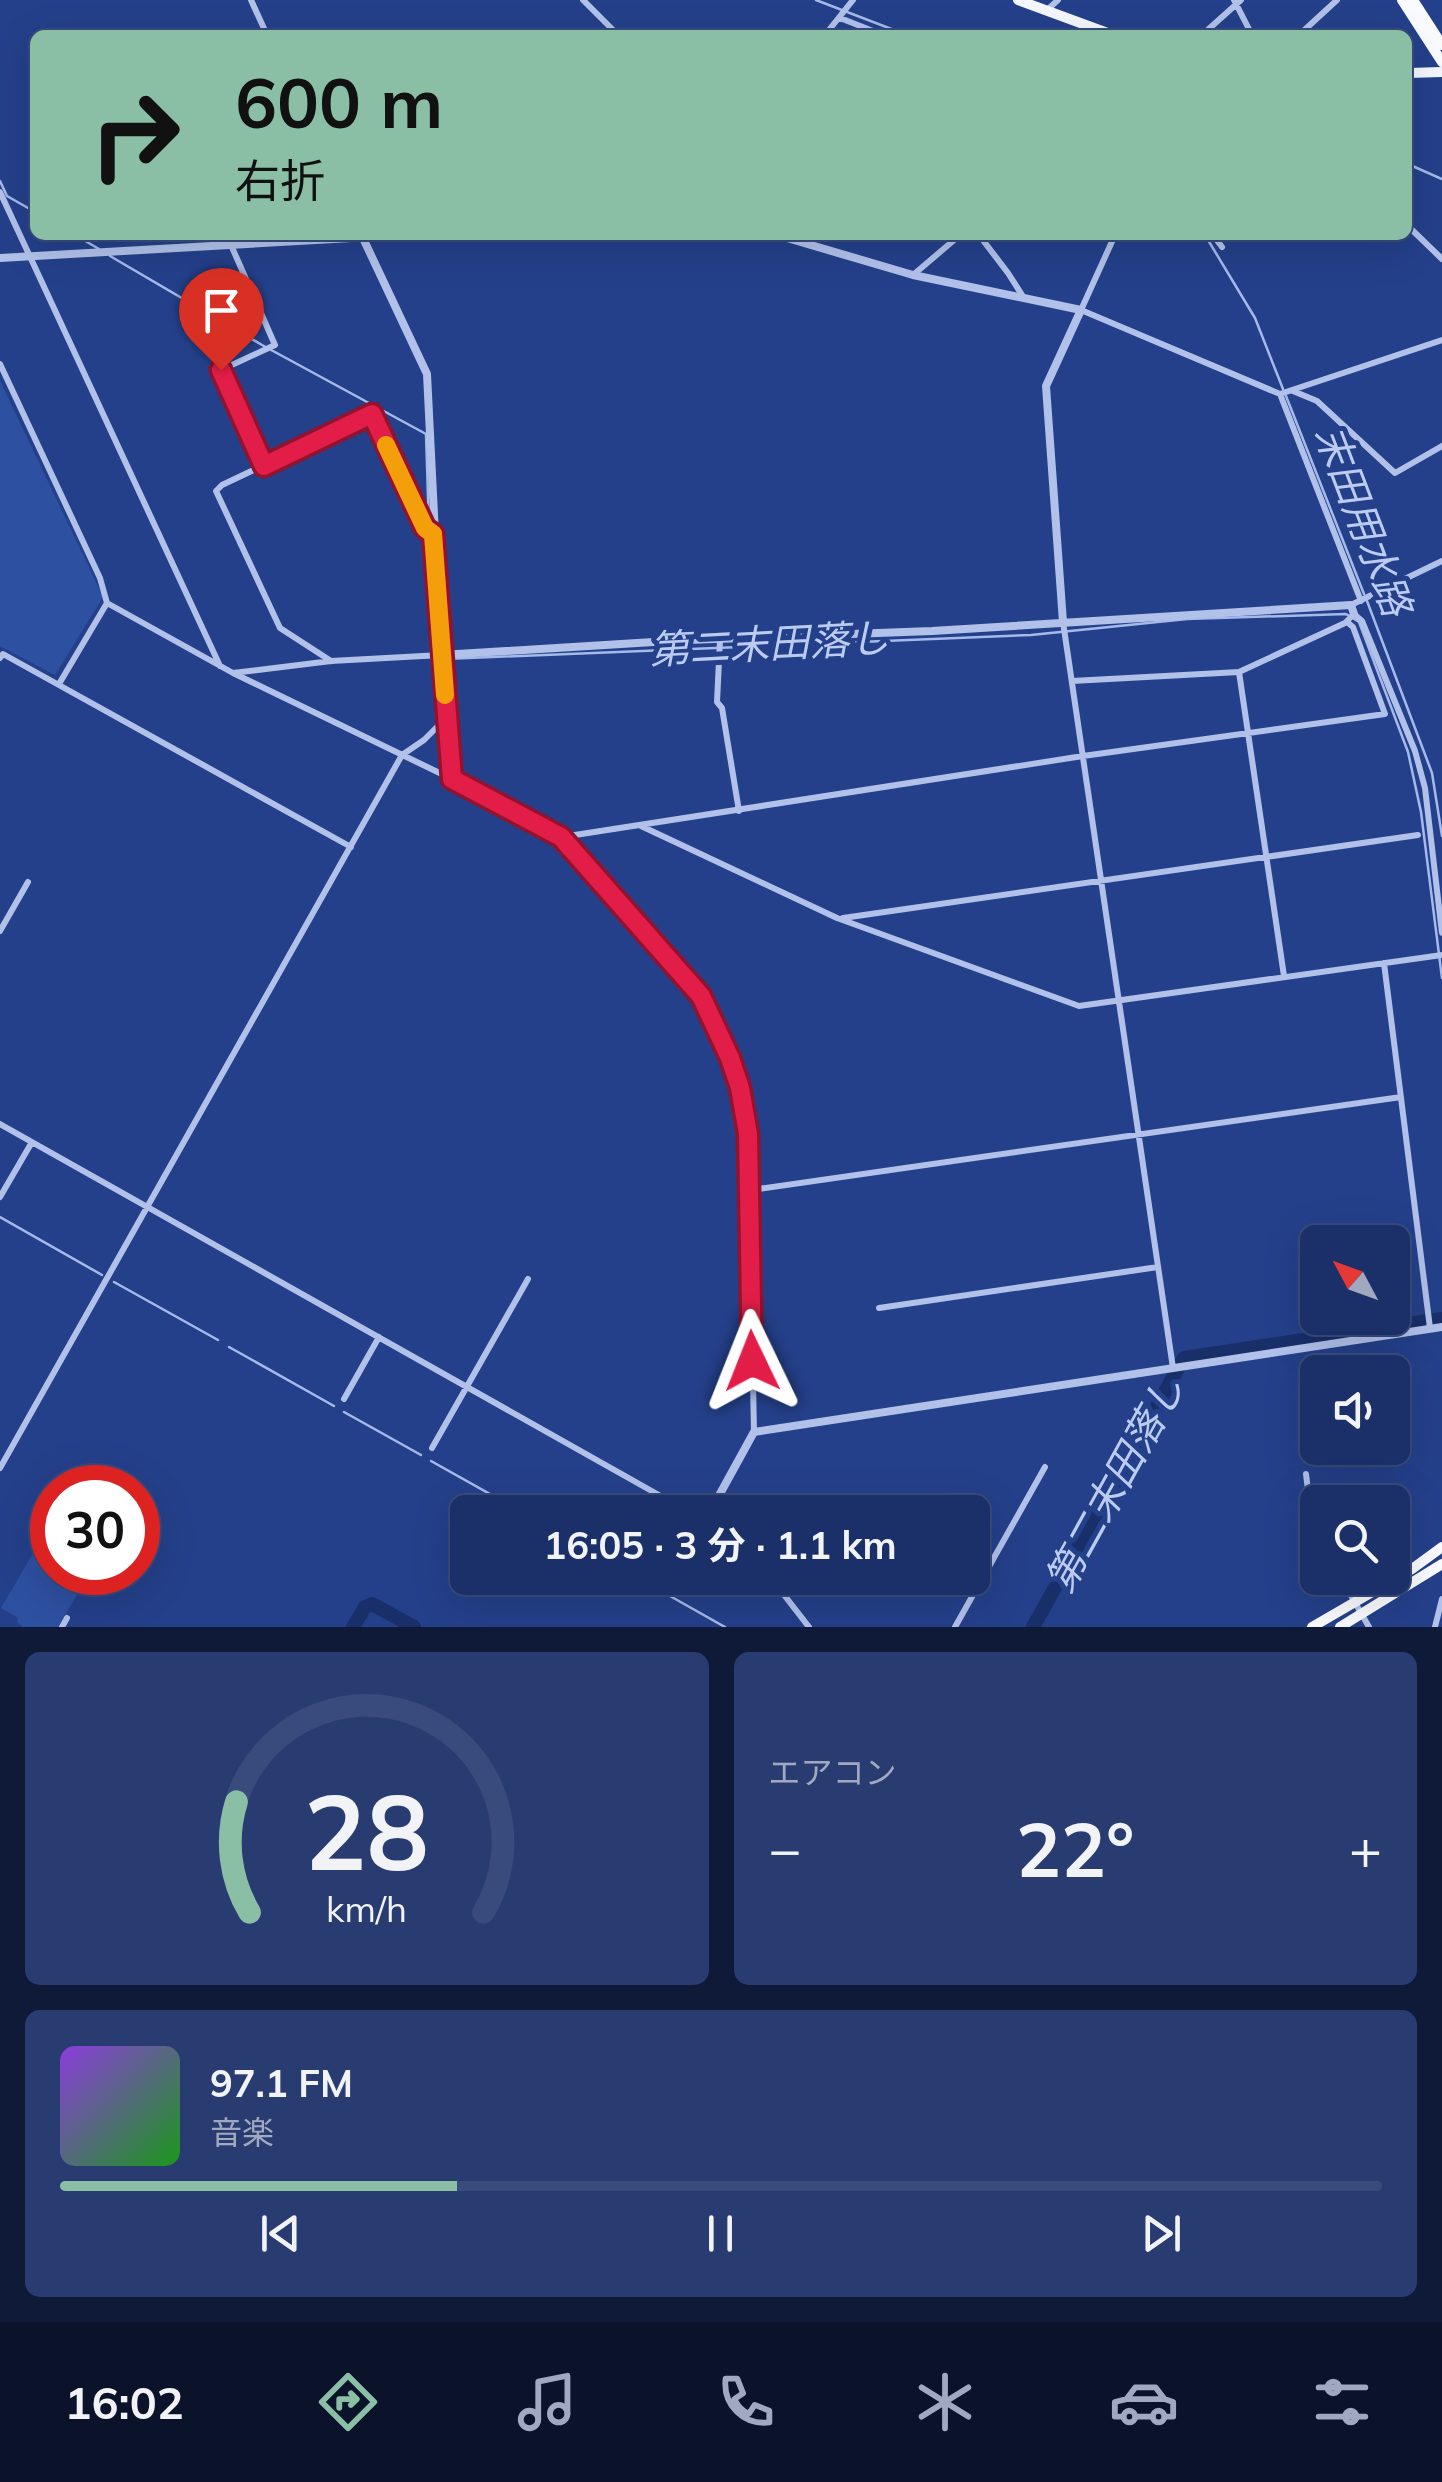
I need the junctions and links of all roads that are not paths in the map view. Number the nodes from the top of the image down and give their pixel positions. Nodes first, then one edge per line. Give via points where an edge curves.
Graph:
1 (251, 0) edge
2 (583, 0) edge
3 (854, 0) edge
4 (1018, 0) edge
5 (1058, 0) edge
6 (1337, 0) edge
7 (1402, 0) edge
8 (1414, 0) edge
9 (1237, 1) edge
10 (1047, 10) junction
11 (840, 18) junction
12 (266, 30) edge
13 (613, 30) edge
14 (829, 30) edge
15 (871, 30) edge
16 (1100, 30) edge
17 (1207, 30) edge
18 (1250, 30) edge
19 (1304, 30) edge
20 (1442, 45) edge
21 (1442, 62) edge
22 (1442, 72) edge
23 (1412, 75) edge
24 (0, 192) edge
25 (1412, 230) edge
26 (303, 240) edge
27 (363, 240) edge
28 (794, 240) edge
29 (954, 240) edge
30 (982, 240) edge
31 (1112, 240) edge
32 (1217, 240) edge
33 (231, 245) junction
34 (1222, 248) dead end
35 (1440, 255) edge
36 (28, 256) junction
37 (0, 258) edge
38 (913, 275) junction
39 (1024, 299) junction
40 (1080, 310) junction
41 (1442, 340) edge
42 (0, 364) edge
43 (1292, 390) junction
44 (1280, 394) junction
45 (1442, 446) edge
46 (264, 466) junction
47 (433, 534) junction
48 (1442, 561) edge
49 (1361, 601) junction
50 (107, 603) junction
51 (1353, 609) junction
52 (1063, 622) junction
53 (1347, 622) junction
54 (720, 640) junction
55 (441, 655) junction
56 (0, 658) edge
57 (331, 660) junction
58 (220, 666) junction
59 (1239, 672) junction
60 (233, 673) junction
61 (1072, 681) junction
62 (59, 684) junction
63 (447, 717) junction
64 (1249, 734) junction
65 (402, 755) junction
66 (1083, 756) junction
67 (452, 779) junction
68 (739, 811) junction
69 (640, 826) junction
70 (1418, 834) dead end
71 (561, 837) junction
72 (351, 847) junction
73 (1266, 856) junction
74 (1102, 881) junction
75 (28, 882) dead end
76 (837, 918) junction
77 (0, 931) edge
78 (1442, 933) edge
79 (1442, 954) edge
80 (1384, 963) junction
81 (1284, 976) junction
82 (1120, 1001) junction
83 (1401, 1097) junction
84 (0, 1124) edge
85 (1140, 1134) junction
86 (32, 1142) junction
87 (751, 1190) junction
88 (0, 1198) edge
89 (148, 1208) junction
90 (1158, 1268) junction
91 (528, 1279) dead end
92 (879, 1308) dead end
93 (1442, 1326) edge
94 (1430, 1328) junction
95 (379, 1337) junction
96 (1173, 1368) junction
97 (467, 1387) junction
98 (344, 1399) dead end
99 (754, 1432) junction
100 (432, 1448) dead end
101 (1046, 1467) dead end
102 (0, 1468) edge
103 (1306, 1474) dead end
104 (1307, 1485) edge
105 (659, 1495) edge
106 (719, 1495) edge
107 (1442, 1548) edge
108 (1442, 1564) edge
109 (785, 1595) edge
110 (1351, 1595) edge
111 (1442, 1599) edge
112 (1355, 1603) junction
113 (1362, 1615) junction
114 (67, 1618) dead end
115 (62, 1627) edge
116 (810, 1627) edge
117 (955, 1627) edge
118 (1312, 1627) edge
119 (1340, 1627) edge
120 (1369, 1627) edge
121 (1435, 1627) edge

1 - 12 street
2 - 13 street
3 - 11 street
4 - 10 main road
5 - 10 street
6 - 19 street
7 - 21 highway
8 - 20 highway
9 - 17 street
9 - 18 street
10 - 16 main road
11 - 14 street
11 - 15 street
22 - 23 main road
24 - 36 street
25 - 35 street
26 - 33 street
27 - 47 street via 427,374
28 - 38 street
29 - 38 street
30 - 39 street
31 - 40 street
32 - 34 street
33 - 36 street
33 - 46 street via 275,344 221,370
36 - 37 street
36 - 58 street
38 - 39 street
39 - 40 street
40 - 44 street
40 - 52 street via 1046,386
41 - 43 street
42 - 50 street
43 - 44 street
43 - 45 street via 1317,401 1395,472
44 - 49 street
46 - 47 street via 372,414
46 - 57 street via 216,491 280,628
47 - 55 street
48 - 49 street
49 - 51 street
50 - 58 street
50 - 62 street
51 - 52 street
51 - 53 street
51 - 78 street via 1420,770
52 - 54 street
52 - 61 street
53 - 59 street
53 - 64 street via 1385,714
54 - 55 street
54 - 68 street via 717,702
55 - 57 street
55 - 63 street
56 - 62 street
57 - 60 street
58 - 60 street
59 - 61 street
59 - 64 street
60 - 65 street
61 - 66 street
62 - 72 street
63 - 65 street
63 - 67 street
64 - 66 street
64 - 73 street
65 - 67 street
65 - 72 street
66 - 68 street
66 - 74 street
67 - 71 street
68 - 69 street
69 - 71 street
69 - 76 street
70 - 73 street
71 - 87 street via 701,996 740,1088
72 - 89 street
73 - 74 street
73 - 81 street
74 - 76 street
74 - 82 street
75 - 77 street
76 - 82 street via 1079,1006
79 - 80 street
80 - 81 street
80 - 83 street
81 - 82 street
82 - 85 street
83 - 85 street
83 - 94 street
84 - 86 street
85 - 87 street
85 - 90 street
86 - 88 street
86 - 89 street
87 - 99 street
89 - 95 street
89 - 102 street
90 - 92 street
90 - 96 street
91 - 97 street
93 - 94 street
94 - 96 street
95 - 97 street
95 - 98 street
96 - 99 street
97 - 100 street
97 - 105 street
99 - 106 street
101 - 117 street
103 - 104 street
107 - 112 highway
108 - 113 highway
109 - 116 street
110 - 112 street
111 - 121 street
112 - 113 street
112 - 118 highway
113 - 119 highway
113 - 120 street
114 - 115 street

